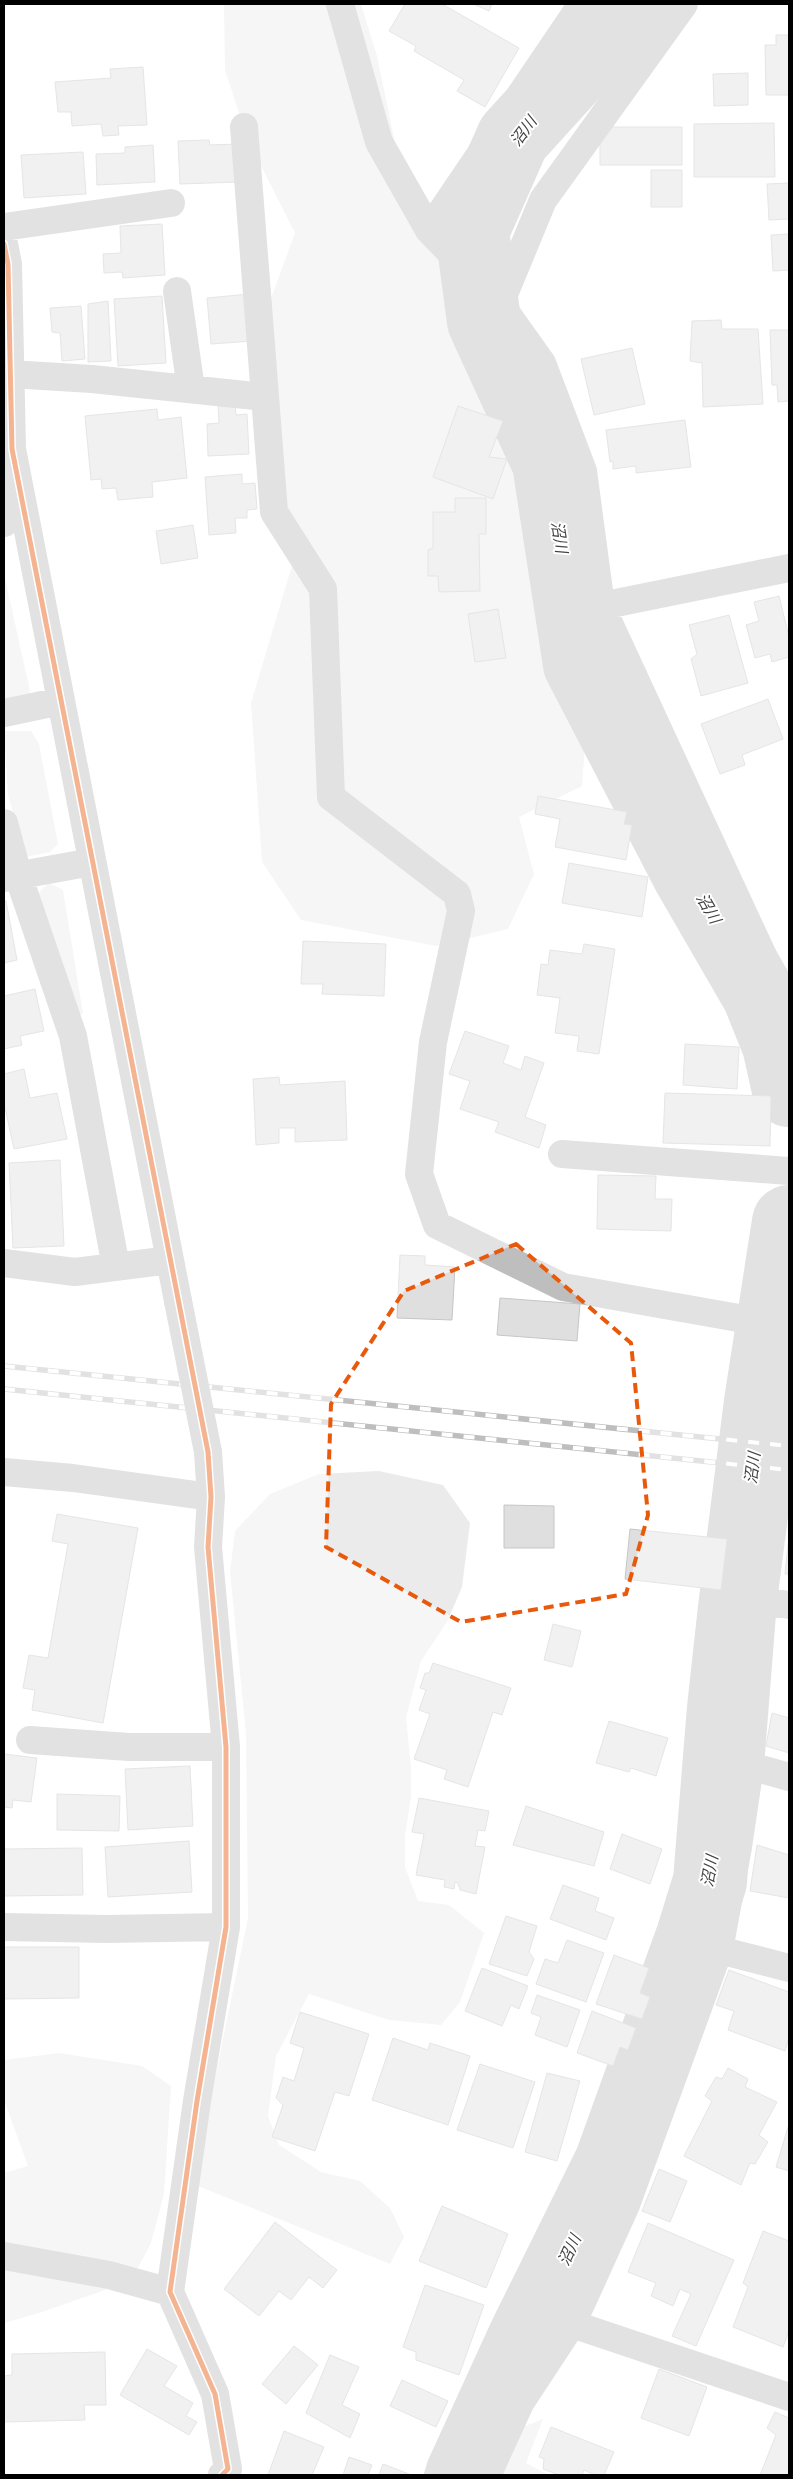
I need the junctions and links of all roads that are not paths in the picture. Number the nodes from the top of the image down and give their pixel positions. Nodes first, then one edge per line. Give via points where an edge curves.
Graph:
1 (340, 4) edge
2 (582, 4) edge
3 (684, 4) edge
4 (244, 127) dead end
5 (171, 203) dead end
6 (4, 227) edge
7 (429, 230) junction
8 (4, 244) edge
9 (177, 291) dead end
10 (500, 304) junction
11 (10, 374) junction
12 (191, 389) junction
13 (265, 397) junction
14 (17, 480) junction
15 (4, 523) edge
16 (789, 568) edge
17 (601, 606) junction
18 (61, 701) junction
19 (4, 713) edge
20 (4, 824) edge
21 (92, 862) junction
22 (11, 876) edge
23 (789, 1012) edge
24 (562, 1154) dead end
25 (785, 1170) edge
26 (170, 1260) junction
27 (4, 1263) edge
28 (116, 1267) junction
29 (786, 1326) edge
30 (789, 1401) edge
31 (4, 1472) edge
32 (211, 1497) junction
33 (776, 1603) edge
34 (30, 1740) dead end
35 (226, 1747) junction
36 (750, 1766) junction
37 (789, 1777) edge
38 (4, 1927) edge
39 (226, 1927) junction
40 (718, 1950) junction
41 (789, 1968) edge
42 (4, 2256) edge
43 (170, 2292) junction
44 (572, 2324) junction
45 (789, 2397) edge
46 (227, 2473) edge
47 (438, 2475) edge

1 - 7 street via 379,142
2 - 7 street
3 - 10 street via 543,200
4 - 13 street
5 - 6 street
7 - 10 street
8 - 11 street via 8,264
9 - 12 street
10 - 17 street via 542,364 584,471
11 - 12 street via 92,378
11 - 14 street via 12,449
12 - 13 street
13 - 29 street via 274,512 323,589 331,797 457,894 461,911 433,1042 419,1174 437,1224 563,1287
14 - 15 street
14 - 18 street
16 - 17 street
17 - 23 street
18 - 19 street
18 - 21 street
20 - 22 street
21 - 22 street
21 - 26 street
22 - 28 street via 73,1036
24 - 25 street
26 - 28 street
26 - 32 street, bridge via 208,1452
27 - 28 street via 74,1272
30 - 33 street
31 - 32 street
32 - 35 street via 208,1546
33 - 36 street
34 - 35 street via 129,1747
35 - 39 street
36 - 37 street
36 - 40 street
38 - 39 street
39 - 43 street
40 - 41 street
40 - 44 street via 626,2205
42 - 43 street via 109,2275
43 - 46 street via 215,2394
44 - 45 street
44 - 47 street via 522,2400 457,2432

